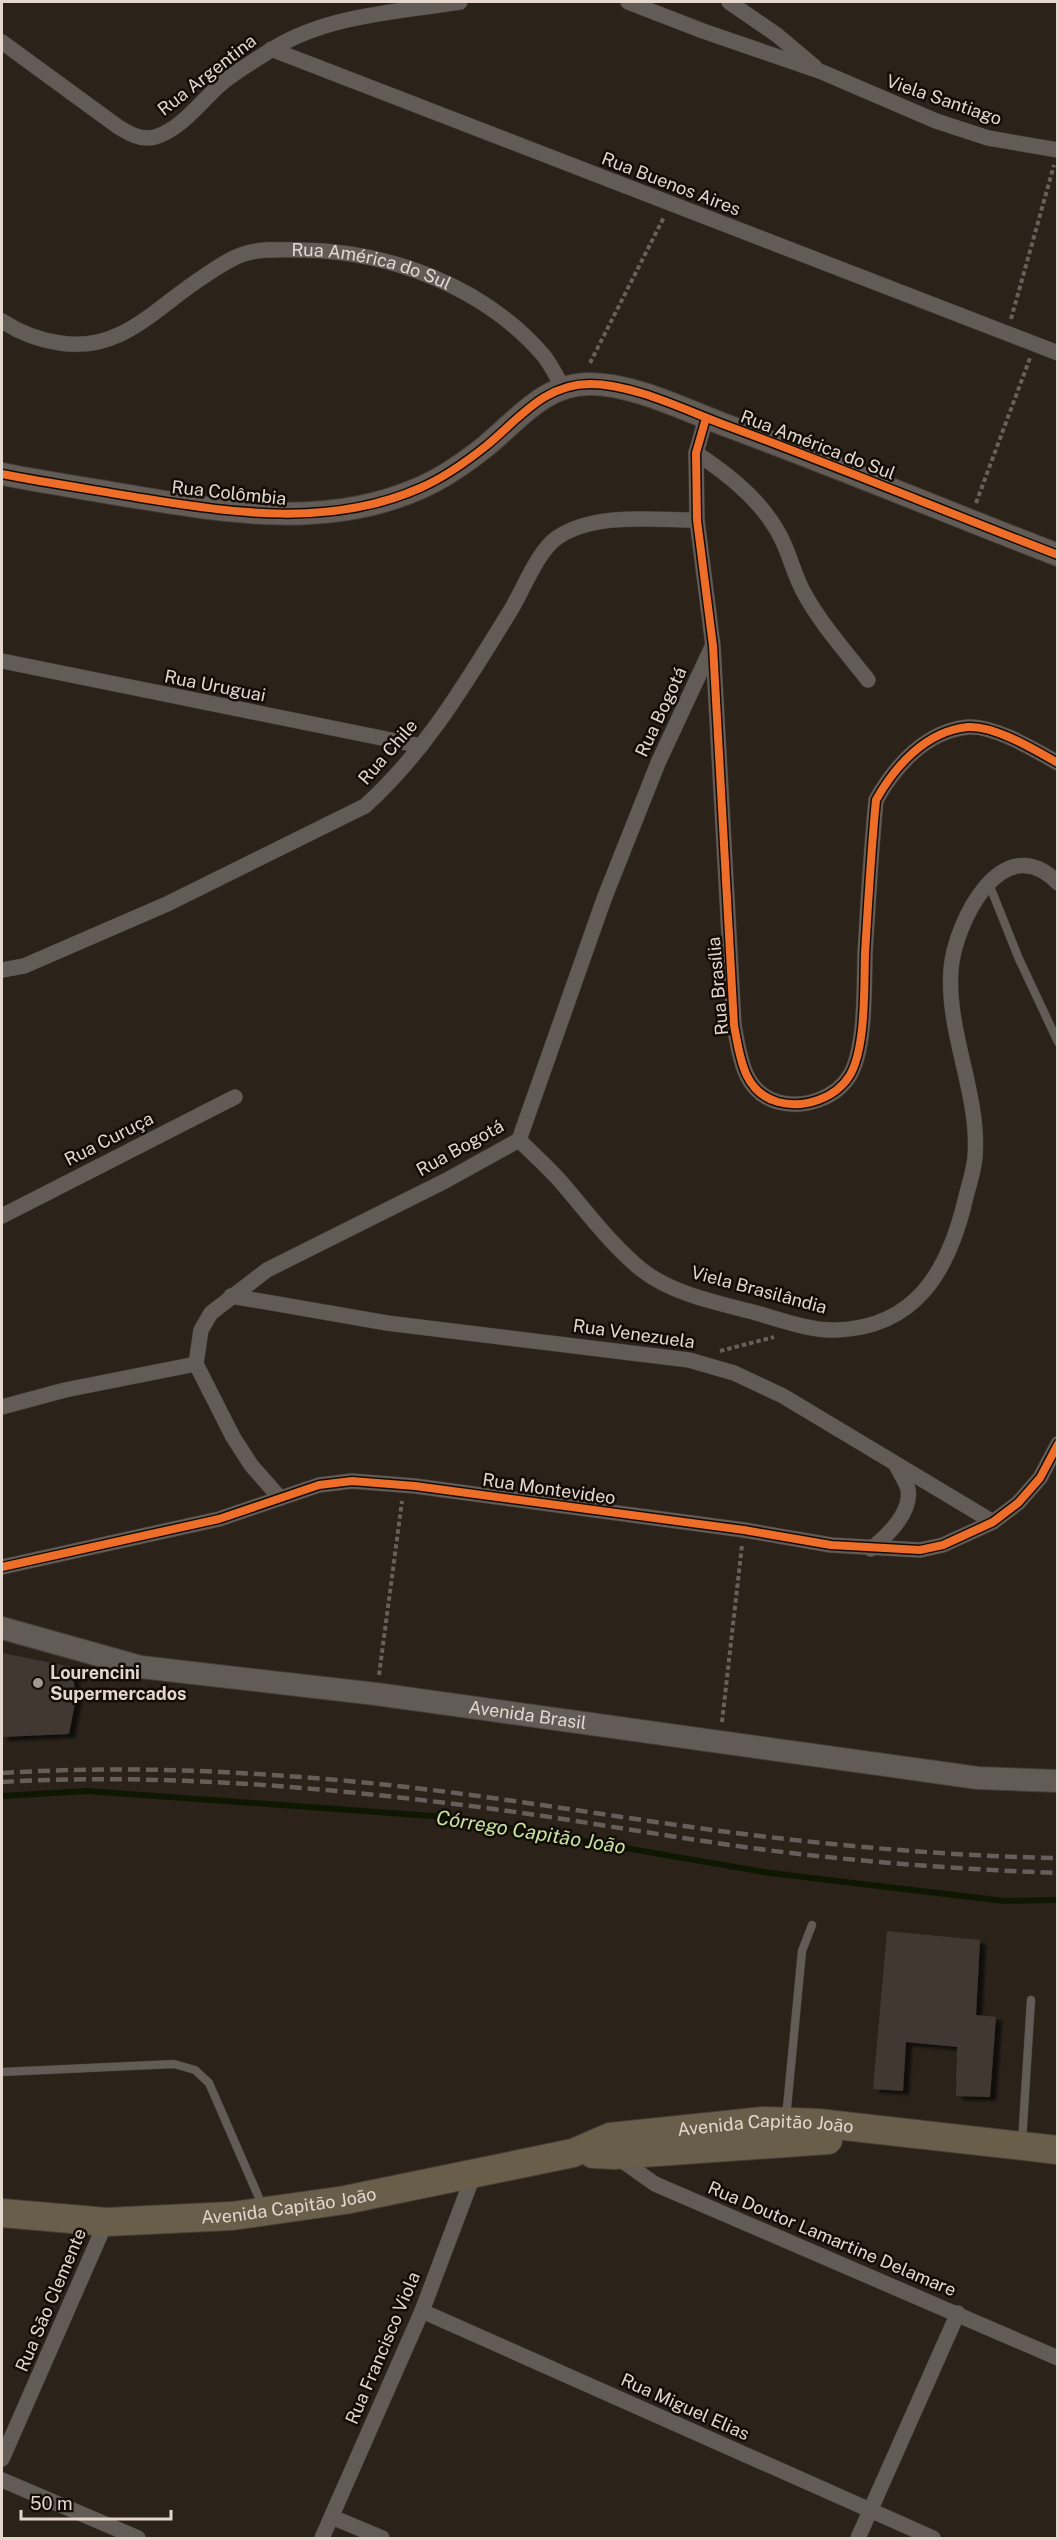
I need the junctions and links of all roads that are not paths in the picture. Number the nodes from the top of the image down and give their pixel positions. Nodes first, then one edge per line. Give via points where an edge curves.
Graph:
1 (460, 2) edge
2 (628, 2) edge
3 (729, 2) edge
4 (2, 42) edge
5 (271, 50) junction
6 (822, 72) junction
7 (1058, 152) edge
8 (2, 321) edge
9 (1058, 353) edge
10 (571, 386) junction
11 (706, 418) junction
12 (696, 453) junction
13 (2, 474) edge
14 (697, 520) junction
15 (1058, 555) edge
16 (713, 646) junction
17 (2, 662) edge
18 (868, 680) dead end
19 (421, 746) junction
20 (1058, 763) edge
21 (988, 882) junction
22 (1058, 883) edge
23 (2, 970) edge
24 (1058, 1042) edge
25 (235, 1097) dead end
26 (519, 1140) junction
27 (2, 1216) edge
28 (231, 1296) junction
29 (196, 1364) junction
30 (2, 1407) edge
31 (1058, 1444) edge
32 (897, 1467) junction
33 (280, 1498) junction
34 (993, 1522) junction
35 (871, 1549) junction
36 (2, 1566) edge
37 (2, 1628) edge
38 (1058, 1781) edge
39 (812, 1925) dead end
40 (1031, 2000) dead end
41 (2, 2072) edge
42 (786, 2122) junction
43 (891, 2133) junction
44 (612, 2146) junction
45 (1021, 2146) junction
46 (1058, 2150) edge
47 (475, 2171) junction
48 (265, 2211) junction
49 (2, 2213) edge
50 (106, 2222) junction
51 (422, 2311) junction
52 (958, 2313) junction
53 (1058, 2358) edge
54 (2, 2459) edge
55 (2, 2481) edge
56 (870, 2511) junction
57 (332, 2517) junction
58 (138, 2538) edge
59 (322, 2538) edge
60 (382, 2538) edge
61 (858, 2538) edge
62 (933, 2538) edge

1 - 5 street, Rua Argentina via 325,26
2 - 6 street, Viela Santiago
3 - 6 street, Viela Santiago
4 - 5 street, Rua Argentina via 117,126 134,136 153,138 170,130 224,82
5 - 9 street, Rua Buenos Aires
6 - 7 street, Viela Santiago via 936,122 988,138
8 - 10 street, Rua América do Sul via 42,340 89,346 111,340 145,320 217,267 246,253 274,250 347,254 400,264 458,289 508,322
10 - 11 street, Rua América do Sul via 609,386
10 - 13 street, Rua Colômbia via 544,396 450,472 393,498 331,512 276,515 215,510
11 - 12 street, Rua Brasília
11 - 15 street, Rua América do Sul
12 - 14 street, Rua Brasília
12 - 18 street via 722,470 760,507 784,543 810,601
14 - 16 street, Rua Brasília
14 - 19 street, Rua Chile via 608,521 556,538 535,565 522,593 446,715
16 - 20 street, Rua Brasília via 734,1025 745,1071 752,1087 764,1097 782,1103 811,1102 832,1095 851,1073 861,1035 876,800 889,776 918,748 943,734 969,727 999,734
16 - 26 street, Rua Bogotá via 658,763 608,888
17 - 19 street, Rua Uruguai
19 - 23 street, Rua Chile via 387,786 365,806 339,821 138,917 24,966
21 - 22 street, Viela Brasilândia via 1020,866 1033,867
21 - 24 lane
21 - 26 street, Viela Brasilândia via 964,921 951,969 955,1020 971,1110 973,1167 961,1217 939,1274 920,1298 888,1319 834,1330 728,1305 661,1282 598,1226 560,1180
25 - 27 street, Rua Curuça
26 - 28 street, Rua Bogotá via 267,1269
28 - 29 street, Rua Bogotá via 211,1313 201,1330
28 - 32 street, Rua Venezuela via 387,1323 688,1360 734,1373 783,1396
29 - 30 street
29 - 33 street via 233,1437
31 - 34 street, Rua Montevideo via 1040,1478 1018,1503
32 - 34 street, Rua Venezuela
32 - 35 street via 908,1490 903,1514 889,1534
33 - 35 street, Rua Montevideo via 334,1482 404,1485
33 - 36 street, Rua Montevideo via 219,1519 135,1540
34 - 35 street, Rua Montevideo via 943,1545 920,1550
37 - 38 street, Avenida Brasil via 141,1667 376,1694 978,1778
39 - 42 lane via 802,1951
40 - 45 lane
41 - 48 lane via 174,2064 195,2070 209,2083
42 - 43 highway, Avenida Capitão João
42 - 44 highway, Avenida Capitão João via 712,2125
43 - 44 highway, Avenida Capitão João
43 - 45 highway, Avenida Capitão João
44 - 47 highway, Avenida Capitão João
44 - 52 street, Rua Doutor Lamartine Delamare via 637,2174 664,2188
45 - 46 highway, Avenida Capitão João
47 - 48 highway, Avenida Capitão João via 345,2200
47 - 51 street, Rua Francisco Viola
48 - 50 highway, Avenida Capitão João
49 - 50 highway, Avenida Capitão João
50 - 54 street, Rua São Clemente
51 - 56 street, Rua Miguel Elias
51 - 57 street, Rua Francisco Viola
52 - 53 street, Rua Doutor Lamartine Delamare
52 - 56 street
55 - 58 street
56 - 61 street
56 - 62 street, Rua Miguel Elias
57 - 59 street, Rua Francisco Viola
57 - 60 street

